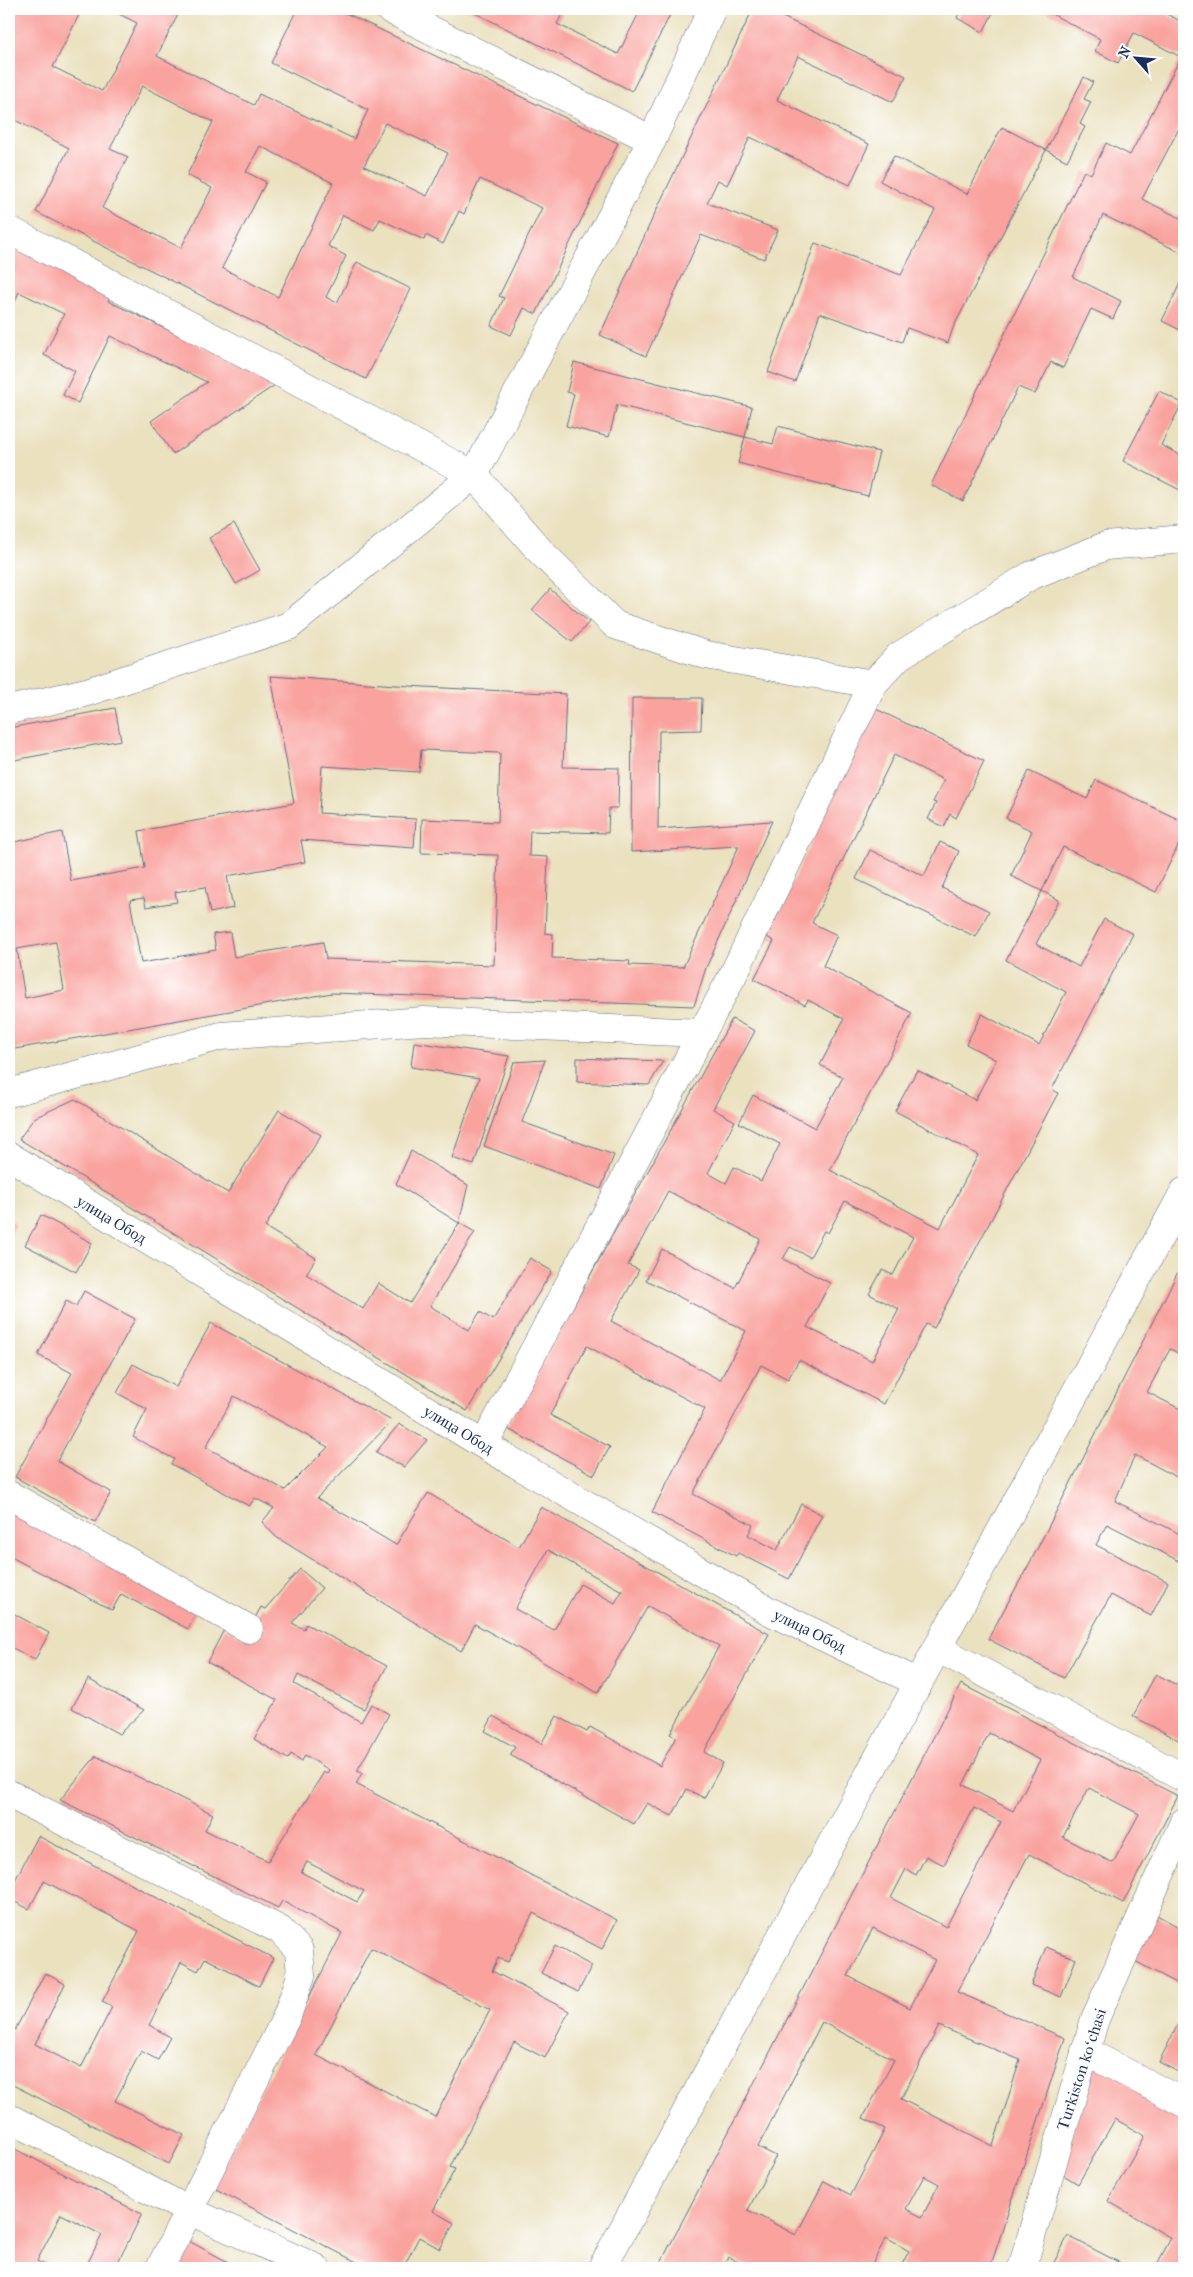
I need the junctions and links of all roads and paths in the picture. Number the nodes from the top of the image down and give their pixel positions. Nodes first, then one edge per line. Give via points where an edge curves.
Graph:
1 (389, 9) edge
2 (712, 9) edge
3 (652, 140) junction
4 (9, 230) edge
5 (474, 475) junction
6 (1184, 539) edge
7 (873, 684) junction
8 (9, 710) edge
9 (702, 1033) junction
10 (9, 1093) edge
11 (9, 1156) edge
12 (1184, 1192) edge
13 (484, 1445) junction
14 (9, 1495) edge
15 (249, 1629) dead end
16 (937, 1648) junction
17 (919, 1682) junction
18 (1184, 1778) edge
19 (9, 1794) edge
20 (1184, 1822) edge
21 (1085, 2051) junction
22 (1184, 2103) edge
23 (9, 2118) edge
24 (190, 2211) junction
25 (160, 2268) edge
26 (316, 2268) edge
27 (602, 2268) edge
28 (1022, 2268) edge

1 - 3 street
2 - 3 street
3 - 5 street
4 - 5 street
5 - 7 street via 540,551 615,624 706,655
5 - 8 street via 289,626 87,692
6 - 7 street via 1106,546 1030,576 899,656
7 - 9 street via 734,974
9 - 10 street via 424,1021 221,1036
9 - 13 street
11 - 13 street, улица Обод
12 - 16 street
13 - 17 street, улица Обод via 769,1611
14 - 15 street
16 - 17 street
16 - 18 street
17 - 27 street
19 - 24 street via 280,1930 299,1950 301,1976 287,2016
20 - 21 street, Turkiston koʻchasi via 1094,2020
21 - 22 street
21 - 28 street, Turkiston koʻchasi
23 - 24 street
24 - 25 street
24 - 26 street

